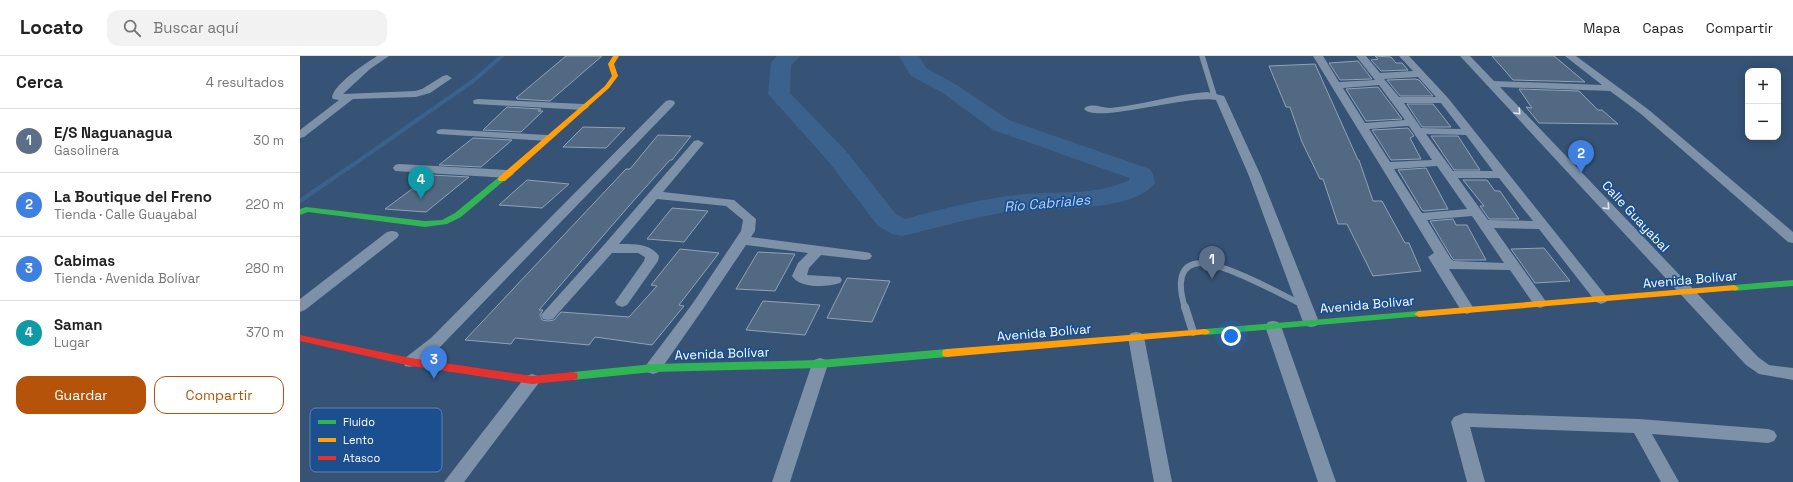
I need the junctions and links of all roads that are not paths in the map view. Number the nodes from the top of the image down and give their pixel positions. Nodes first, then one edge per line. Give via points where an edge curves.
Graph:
1 (384, 56) edge
2 (616, 56) edge
3 (1202, 56) edge
4 (1310, 56) edge
5 (1318, 56) edge
6 (1354, 56) edge
7 (1361, 56) edge
8 (1404, 56) edge
9 (1465, 56) edge
10 (1570, 56) edge
11 (1421, 74) junction
12 (447, 78) dead end
13 (1377, 79) junction
14 (1492, 84) junction
15 (1337, 85) junction
16 (1613, 88) junction
17 (1214, 95) junction
18 (350, 97) junction
19 (1396, 100) junction
20 (1444, 100) junction
21 (478, 102) dead end
22 (670, 103) dead end
23 (584, 107) junction
24 (1089, 109) dead end
25 (1406, 123) junction
26 (1363, 126) junction
27 (1418, 131) junction
28 (442, 132) dead end
29 (1468, 132) junction
30 (300, 135) edge
31 (547, 138) junction
32 (698, 144) dead end
33 (1433, 163) junction
34 (1388, 166) junction
35 (399, 168) dead end
36 (508, 174) junction
37 (1502, 174) junction
38 (1449, 175) junction
39 (655, 195) junction
40 (300, 213) edge
41 (1468, 213) junction
42 (1419, 217) junction
43 (1485, 224) junction
44 (1542, 225) junction
45 (392, 235) dead end
46 (1793, 239) edge
47 (741, 240) junction
48 (608, 249) junction
49 (818, 250) junction
50 (865, 256) dead end
51 (1505, 267) junction
52 (835, 280) dead end
53 (1793, 283) edge
54 (1686, 292) junction
55 (1602, 299) junction
56 (622, 302) dead end
57 (1535, 304) junction
58 (300, 306) edge
59 (1304, 306) junction
60 (1467, 309) junction
61 (548, 315) dead end
62 (1311, 322) junction
63 (1274, 326) junction
64 (1193, 332) junction
65 (1136, 337) junction
66 (300, 338) edge
67 (411, 362) junction
68 (820, 364) junction
69 (653, 368) junction
70 (1793, 374) edge
71 (532, 380) junction
72 (1639, 426) junction
73 (1768, 436) dead end
74 (453, 482) edge
75 (781, 482) edge
76 (1163, 482) edge
77 (1327, 482) edge
78 (1476, 482) edge
79 (1670, 482) edge

1 - 18 street via 367,67 336,95
2 - 23 street via 611,64 615,76 607,87
3 - 17 lane
4 - 60 street via 1352,114
5 - 15 street
6 - 13 street
7 - 13 street
8 - 11 street
9 - 14 street, Calle Guayabal
10 - 16 street
11 - 13 street
11 - 20 street
12 - 18 street via 416,94
13 - 15 street
13 - 19 street
13 - 25 street
14 - 16 street
14 -> 54 street, Calle Guayabal
15 - 26 street
16 - 46 street
17 - 24 street via 1181,97 1109,111
17 - 59 street via 1220,98 1255,176
18 - 30 street
19 - 20 street
19 - 27 street
20 - 29 street
21 - 23 street
22 - 67 street via 436,342
23 - 31 street
25 - 26 street
25 - 33 street
26 - 34 street
27 - 29 street
27 - 38 street
28 - 31 street
29 - 37 street
31 - 36 street
32 - 39 street
33 - 34 street
33 - 41 street
34 - 42 street
35 - 36 street
36 - 40 street via 458,215 444,222 426,224 306,209
37 - 38 street
37 - 44 street
38 - 43 street
39 - 47 street via 730,202 750,219 748,231
39 - 48 street
41 - 42 street
41 - 51 street
42 - 51 street via 1448,264
43 - 44 street
43 - 57 street
44 - 55 street
45 - 58 street
47 - 49 street
47 - 69 street
48 - 56 street via 646,251 652,256
48 - 61 street
49 - 50 street
49 - 52 street via 803,266 798,276 804,280
51 - 57 street via 1514,282
53 - 54 street, Avenida Bolívar
54 - 55 street, Avenida Bolívar
54 - 70 street, Calle Guayabal via 1752,362 1765,370
55 - 57 street, Avenida Bolívar
57 - 60 street, Avenida Bolívar
59 - 62 street
59 - 64 lane via 1220,267 1196,264 1189,266 1184,273 1181,285 1183,304
60 - 62 street, Avenida Bolívar
62 - 63 street, Avenida Bolívar
63 - 64 street, Avenida Bolívar
63 - 77 street
64 - 65 street, Avenida Bolívar
65 - 68 street, Avenida Bolívar
65 - 76 street
66 - 67 street, Avenida Bolívar
67 - 71 street, Avenida Bolívar
68 - 69 street, Avenida Bolívar
68 - 75 street
69 - 71 street, Avenida Bolívar
71 - 74 street
72 - 73 street
72 - 78 street via 1462,420 1460,422
72 - 79 street

